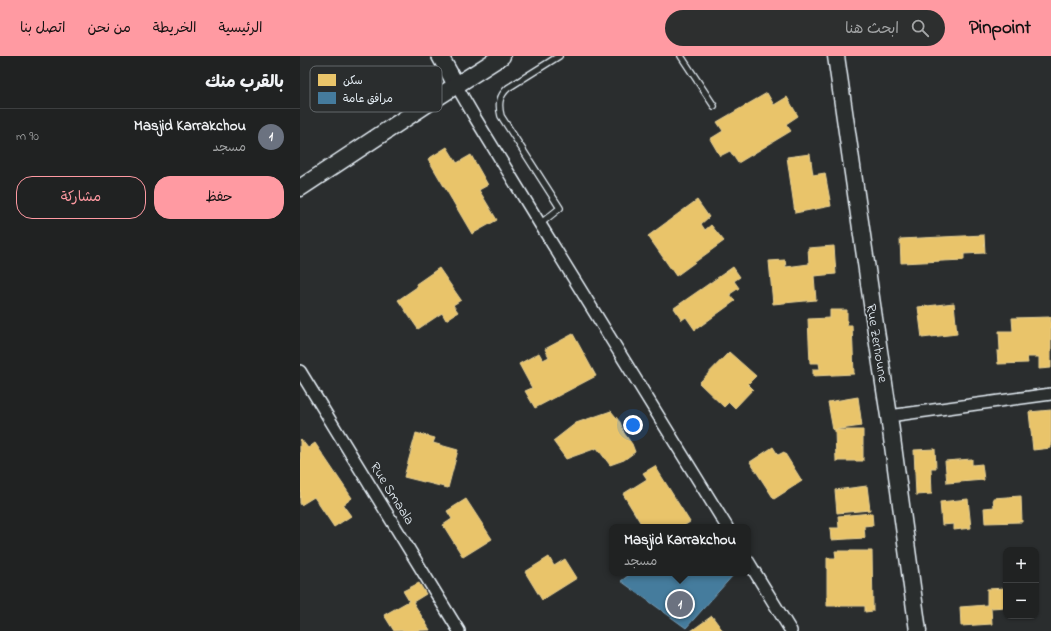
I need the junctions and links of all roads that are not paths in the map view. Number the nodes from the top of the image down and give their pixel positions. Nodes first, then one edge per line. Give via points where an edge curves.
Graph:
1 (440, 56) edge
2 (502, 56) edge
3 (559, 56) edge
4 (681, 56) edge
5 (836, 56) edge
6 (456, 85) junction
7 (442, 94) edge
8 (714, 106) dead end
9 (415, 112) edge
10 (300, 188) edge
11 (540, 224) junction
12 (300, 371) edge
13 (1051, 394) edge
14 (889, 416) junction
15 (725, 524) edge
16 (751, 566) edge
17 (459, 631) edge
18 (791, 631) edge
19 (918, 631) edge

1 - 6 street
2 - 6 street
3 - 11 lane via 503,92 499,107 501,116 560,208
4 - 8 lane
5 - 14 street, Rue Zerhoune
6 - 7 street
6 - 11 street
9 - 10 street
11 - 15 street
12 - 17 street, Rue Smaala
13 - 14 street
14 - 19 street, Rue Zerhoune
16 - 18 street

